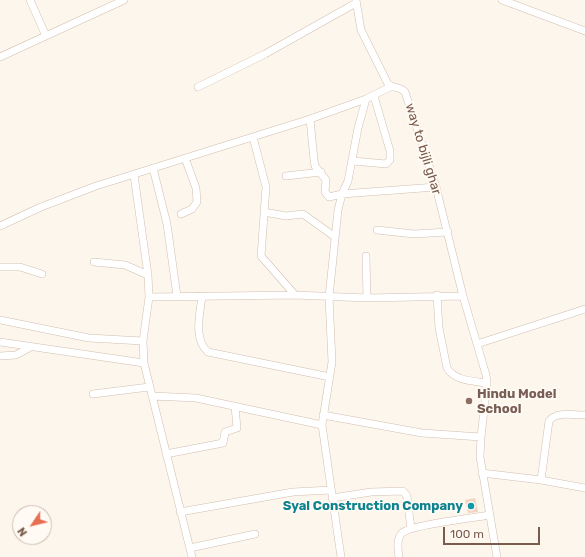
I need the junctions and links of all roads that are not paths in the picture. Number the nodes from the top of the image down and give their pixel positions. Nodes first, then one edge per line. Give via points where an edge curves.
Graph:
1 (30, 0) edge
2 (124, 0) edge
3 (502, 0) edge
4 (356, 2) edge
5 (585, 30) edge
6 (46, 36) junction
7 (0, 57) edge
8 (198, 87) dead end
9 (390, 87) junction
10 (374, 96) junction
11 (366, 99) junction
12 (310, 118) junction
13 (253, 137) junction
14 (185, 158) junction
15 (353, 161) junction
16 (153, 168) junction
17 (321, 172) junction
18 (134, 175) junction
19 (286, 176) dead end
20 (436, 187) junction
21 (342, 194) junction
22 (264, 212) junction
23 (180, 214) dead end
24 (0, 226) edge
25 (377, 230) dead end
26 (448, 232) junction
27 (335, 237) junction
28 (366, 256) dead end
29 (94, 262) dead end
30 (0, 267) edge
31 (42, 274) dead end
32 (148, 275) junction
33 (295, 295) junction
34 (437, 295) junction
35 (177, 296) junction
36 (202, 296) junction
37 (462, 296) junction
38 (149, 297) junction
39 (329, 297) junction
40 (367, 298) junction
41 (585, 309) edge
42 (0, 320) edge
43 (143, 341) junction
44 (0, 342) edge
45 (478, 344) junction
46 (29, 348) junction
47 (0, 356) edge
48 (144, 363) junction
49 (330, 377) junction
50 (487, 383) junction
51 (149, 387) junction
52 (93, 394) dead end
53 (152, 396) junction
54 (235, 406) junction
55 (323, 415) junction
56 (585, 415) edge
57 (322, 425) junction
58 (480, 438) junction
59 (166, 454) junction
60 (482, 473) junction
61 (541, 480) junction
62 (585, 488) edge
63 (331, 490) junction
64 (332, 498) junction
65 (180, 512) junction
66 (489, 515) junction
67 (411, 529) junction
68 (255, 534) dead end
69 (190, 548) junction
70 (192, 557) edge
71 (341, 557) edge
72 (399, 557) edge
73 (497, 557) edge

1 - 6 street
2 - 6 street
3 - 5 street
4 - 8 street via 266,54
4 - 9 street via 366,44
6 - 7 street
9 - 10 street
9 - 20 street, way to bijli ghar via 400,88 405,92
10 - 11 street
10 - 15 street via 390,151 390,160 386,164
11 - 12 street
11 - 15 street
12 - 13 street
12 - 17 street via 314,160
13 - 14 street
13 - 22 street via 265,180
14 - 16 street
14 - 23 street via 196,188 197,202 192,209
15 - 21 street
16 - 18 street
16 - 35 street via 167,224
17 - 19 street
17 - 21 street via 326,180 326,195 329,197
18 - 24 street via 96,186
18 - 32 street
20 - 21 street
20 - 26 street, way to bijli ghar
21 - 27 street
22 - 27 street via 289,216 303,214
22 - 33 street via 261,256
25 - 26 street via 414,234
26 - 37 street, way to bijli ghar
27 - 39 street
28 - 40 street
29 - 32 street via 125,265
30 - 31 street via 20,267
32 - 38 street
33 - 36 street
33 - 39 street
34 - 37 street
34 - 40 street
34 - 50 street via 439,328 447,368 459,378
35 - 36 street
35 - 38 street
36 - 49 street via 199,335 201,345 208,352
37 - 45 street, way to bijli ghar
38 - 43 street
39 - 40 street
39 - 49 street via 333,351
41 - 45 street
42 - 43 street via 89,338
43 - 48 street
44 - 46 street
45 - 50 street, way to bijli ghar
46 - 47 street via 16,355
46 - 48 street
48 - 51 street
49 - 55 street
50 - 58 street
51 - 52 street
51 - 53 street
53 - 54 street via 196,398
53 - 59 street
54 - 57 street
54 - 59 street via 237,428 225,432 223,443
55 - 57 street
55 - 58 street via 422,433
56 - 61 street via 557,415 549,420
57 - 63 street
58 - 60 street
59 - 65 street
60 - 61 street
60 - 66 street
61 - 62 street
63 - 64 street
63 - 65 street via 293,492
64 - 67 street via 371,492 403,491 407,496
64 - 71 street
65 - 69 street
66 - 67 street
66 - 73 street
67 - 72 street via 401,534
68 - 69 street
69 - 70 street

